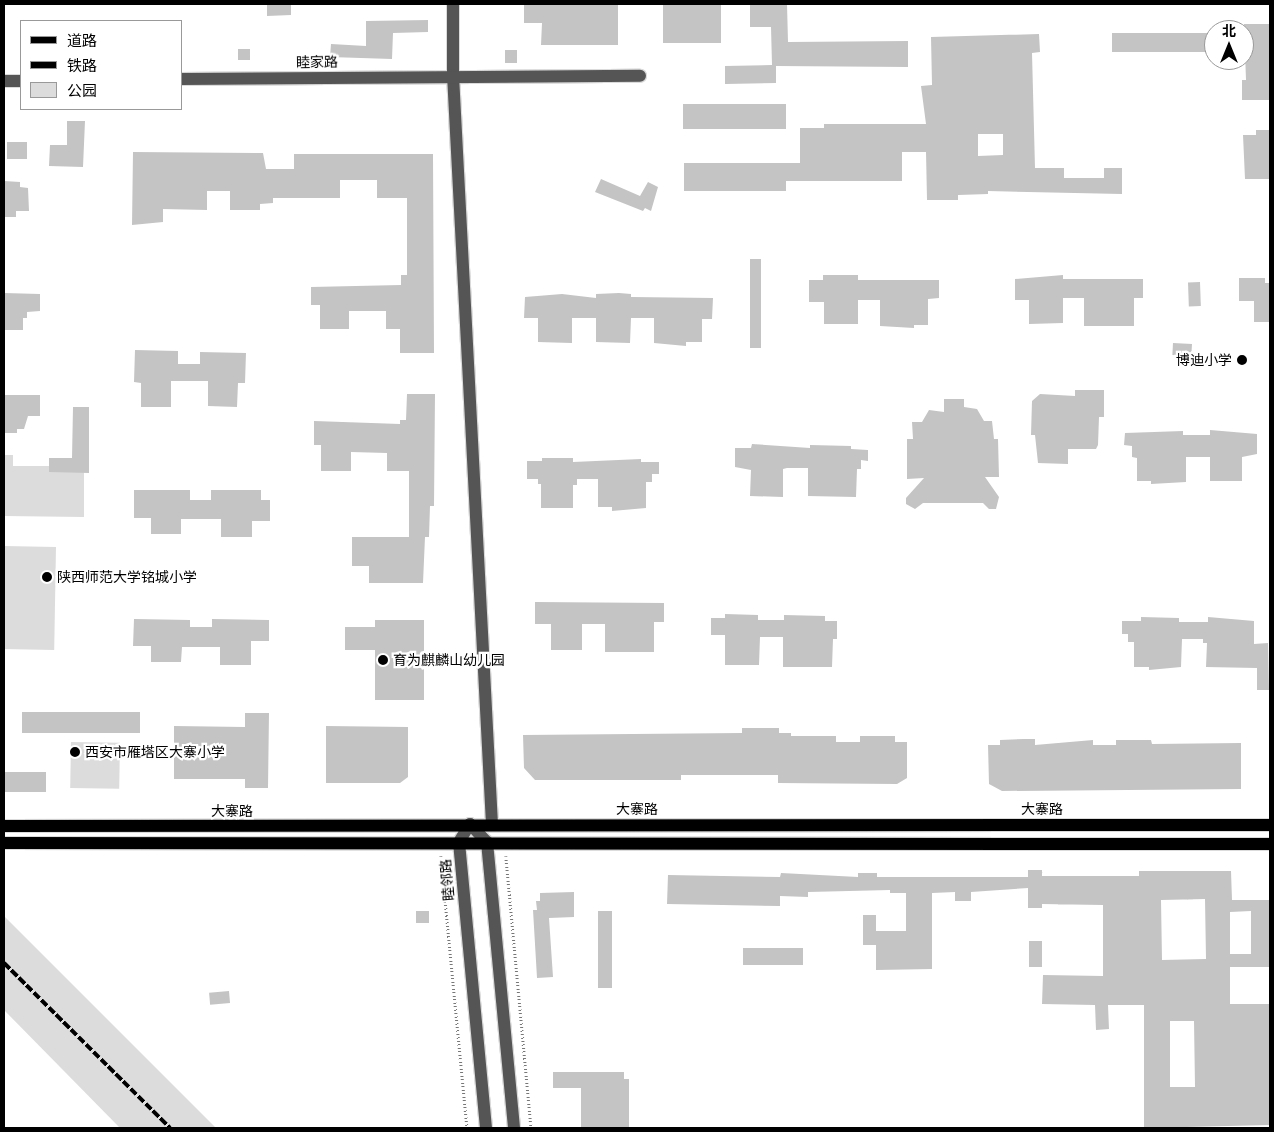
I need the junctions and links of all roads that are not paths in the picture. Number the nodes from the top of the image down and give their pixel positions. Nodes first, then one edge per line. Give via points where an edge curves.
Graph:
1 (453, 4) edge
2 (453, 75) junction
3 (640, 76) dead end
4 (182, 79) edge
5 (4, 81) edge
6 (20, 81) edge
7 (470, 824) junction
8 (492, 824) junction
9 (1270, 825) edge
10 (4, 826) edge
11 (459, 842) junction
12 (487, 842) junction
13 (4, 843) edge
14 (1270, 844) edge
15 (486, 1128) edge
16 (514, 1128) edge

1 - 2 street
2 - 3 street, 睦家路
2 - 4 street, 睦家路
2 - 8 street
5 - 6 street
7 - 8 main road, 大寨路
7 - 10 main road, 大寨路
7 - 11 street, 睦邻路
7 - 12 street
8 - 9 main road, 大寨路
11 - 12 main road
11 - 13 main road
11 - 15 street, 睦邻路
12 - 14 main road
12 - 16 street

